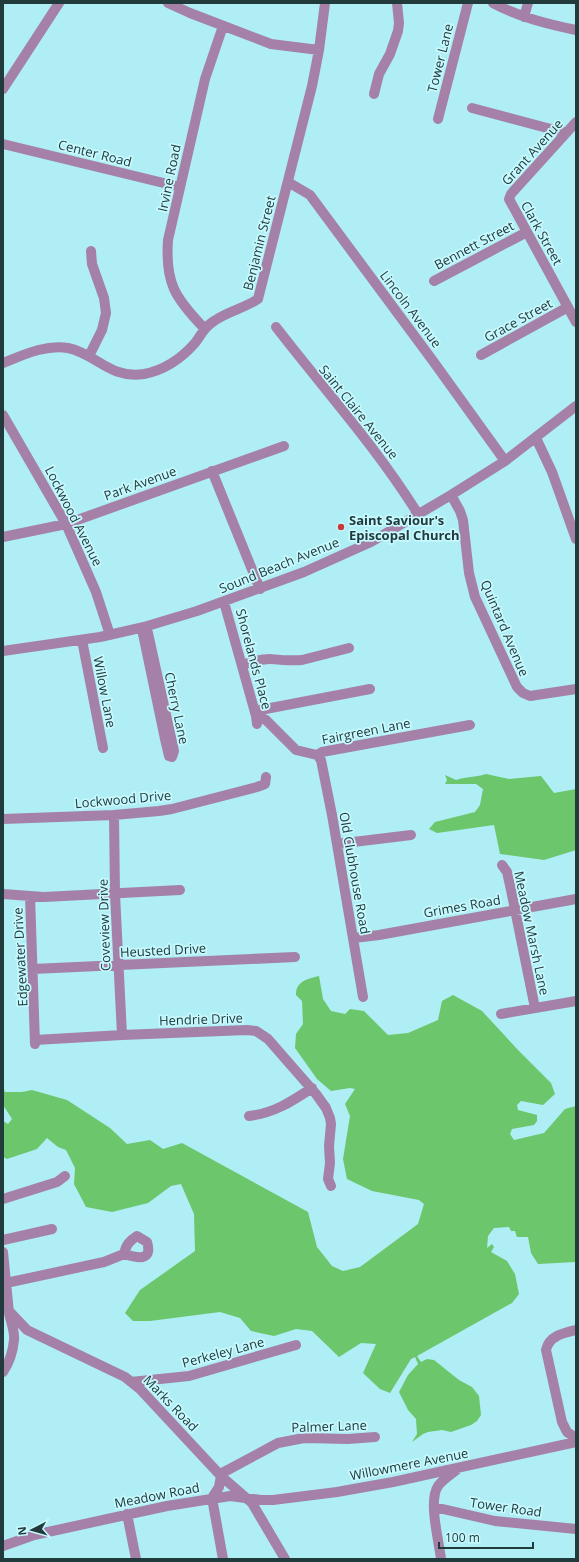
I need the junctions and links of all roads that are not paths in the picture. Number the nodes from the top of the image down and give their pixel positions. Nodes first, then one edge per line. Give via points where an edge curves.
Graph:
1 (59, 3) edge
2 (168, 3) edge
3 (325, 3) edge
4 (398, 3) edge
5 (468, 3) edge
6 (493, 3) edge
7 (528, 3) edge
8 (524, 17) junction
9 (223, 26) junction
10 (576, 30) edge
11 (319, 50) junction
12 (3, 89) edge
13 (374, 94) dead end
14 (472, 108) dead end
15 (438, 119) dead end
16 (576, 122) edge
17 (566, 133) junction
18 (3, 144) edge
19 (288, 182) junction
20 (180, 187) junction
21 (509, 199) joint
22 (527, 232) junction
23 (92, 251) dead end
24 (434, 281) dead end
25 (568, 307) junction
26 (576, 322) edge
27 (276, 327) dead end
28 (204, 328) junction
29 (481, 355) dead end
30 (89, 356) junction
31 (3, 363) edge
32 (576, 406) edge
33 (4, 420) edge
34 (536, 438) junction
35 (284, 446) dead end
36 (505, 461) junction
37 (212, 471) junction
38 (451, 495) junction
39 (418, 514) junction
40 (66, 524) junction
41 (3, 537) edge
42 (576, 539) edge
43 (260, 589) junction
44 (224, 602) junction
45 (144, 627) junction
46 (110, 635) junction
47 (82, 640) junction
48 (349, 648) dead end
49 (3, 651) edge
50 (242, 665) junction
51 (370, 688) dead end
52 (576, 689) edge
53 (256, 717) junction
54 (470, 725) dead end
55 (103, 748) dead end
56 (317, 755) junction
57 (265, 780) dead end
58 (114, 815) junction
59 (3, 819) edge
60 (411, 835) dead end
61 (337, 844) junction
62 (502, 865) dead end
63 (180, 890) dead end
64 (3, 894) edge
65 (115, 894) junction
66 (30, 896) junction
67 (576, 899) edge
68 (515, 910) junction
69 (354, 938) junction
70 (295, 957) dead end
71 (119, 965) junction
72 (33, 969) junction
73 (363, 997) dead end
74 (576, 1001) edge
75 (535, 1008) junction
76 (501, 1014) dead end
77 (122, 1035) junction
78 (35, 1042) joint
79 (312, 1088) junction
80 (249, 1116) dead end
81 (65, 1176) dead end
82 (331, 1186) dead end
83 (3, 1199) edge
84 (52, 1229) dead end
85 (3, 1240) edge
86 (3, 1252) edge
87 (124, 1254) dead end
88 (6, 1283) junction
89 (7, 1315) edge
90 (27, 1330) junction
91 (576, 1330) edge
92 (14, 1340) junction
93 (296, 1345) dead end
94 (3, 1372) edge
95 (131, 1382) junction
96 (562, 1422) junction
97 (375, 1437) dead end
98 (576, 1438) edge
99 (576, 1442) edge
100 (555, 1447) junction
101 (459, 1468) junction
102 (221, 1476) junction
103 (247, 1497) junction
104 (212, 1498) junction
105 (434, 1507) junction
106 (127, 1514) junction
107 (576, 1529) edge
108 (3, 1546) edge
109 (136, 1559) edge
110 (223, 1559) edge
111 (285, 1559) edge
112 (441, 1559) edge

1 - 12 street
2 - 9 street
3 - 11 street, Benjamin Street
4 - 13 street via 398,31
5 - 15 street, Tower Lane
6 - 8 street
7 - 8 street
8 - 10 street
9 - 11 street via 271,44
9 - 20 street, Irvine Road via 204,79
11 - 19 street, Benjamin Street
14 - 17 street
16 - 17 street, Grant Avenue
17 - 21 street, Grant Avenue
18 - 20 street, Center Road
19 - 28 street, Benjamin Street via 258,299 216,319
19 - 36 street, Lincoln Avenue via 310,195 324,213
20 - 28 street, Irvine Road via 168,240 168,275 180,301
21 - 22 street, Clark Street
22 - 24 street, Bennett Street
22 - 25 street, Clark Street
23 - 30 street via 92,264 104,298 106,313 102,330
25 - 26 street, Clark Street
25 - 29 street, Grace Street
27 - 39 street, Saint Claire Avenue via 397,481
28 - 30 street, Benjamin Street via 196,342 169,366 158,371 129,375 111,370
30 - 31 street, Benjamin Street via 68,348 55,347
32 - 34 street, Sound Beach Avenue
33 - 40 street, Lockwood Avenue
34 - 36 street, Sound Beach Avenue
34 - 42 street via 552,472
35 - 37 street, Park Avenue
36 - 38 street, Sound Beach Avenue
37 - 40 street, Park Avenue
37 - 43 street
38 - 39 street, Sound Beach Avenue
38 - 52 street, Quintard Avenue via 460,511 475,597 517,687 530,696
39 - 43 street, Sound Beach Avenue via 371,542
40 - 41 street, Park Avenue
40 - 46 street, Lockwood Avenue via 96,592
43 - 44 street, Sound Beach Avenue
44 - 45 street, Sound Beach Avenue
44 - 50 street, Shorelands Place
45 - 45 street, Cherry Lane via 143,634 165,739 169,756 172,757 174,751 148,633
45 - 46 street, Sound Beach Avenue
46 - 47 street, Sound Beach Avenue
47 - 49 street, Sound Beach Avenue
47 - 55 street, Willow Lane
48 - 50 street via 302,660 257,660
50 - 53 street, Shorelands Place
51 - 53 street
53 - 56 street, Fairgreen Lane via 266,720 296,750
54 - 56 street, Fairgreen Lane
56 - 61 street, Old Clubhouse Road via 321,760
57 - 58 street, Lockwood Drive via 257,787 172,809
58 - 59 street, Lockwood Drive
58 - 65 street, Coveview Drive
60 - 61 street
61 - 69 street, Old Clubhouse Road
62 - 68 street, Meadow Marsh Lane via 507,872
63 - 65 street
64 - 66 street, Edgewater Drive
65 - 66 street
65 - 71 street, Coveview Drive
66 - 72 street, Edgewater Drive
67 - 68 street, Grimes Road
68 - 69 street, Grimes Road
68 - 75 street, Meadow Marsh Lane
69 - 73 street, Old Clubhouse Road
70 - 71 street, Heusted Drive
71 - 72 street, Heusted Drive
71 - 77 street, Coveview Drive
72 - 78 street, Edgewater Drive
74 - 75 street
75 - 76 street
77 - 78 street, Hendrie Drive
77 - 79 street, Hendrie Drive via 256,1031 268,1039
79 - 80 street via 278,1109
79 - 82 street, Hendrie Drive via 326,1108 331,1124 328,1179
81 - 83 street via 57,1182
84 - 85 street
86 - 88 street
87 - 88 street via 104,1262
88 - 89 street
89 - 90 street, Marks Road
89 - 92 street via 14,1330
90 - 92 street
90 - 95 street, Marks Road
91 - 96 street via 548,1342 546,1350
92 - 94 street
93 - 95 street, Perkeley Lane via 201,1374
95 - 102 street, Marks Road
96 - 98 street via 567,1432
96 - 100 street via 562,1432
97 - 102 street, Palmer Lane via 304,1438 278,1443 232,1467
99 - 100 street, Willowmere Avenue
100 - 101 street, Willowmere Avenue
101 - 103 street, Willowmere Avenue via 393,1482 303,1496 267,1500
101 - 105 street via 437,1488
102 - 103 street, Marks Road
102 - 104 street via 220,1487
103 - 104 street, Meadow Road
103 - 111 street
104 - 106 street, Meadow Road
104 - 110 street
105 - 107 street, Tower Road via 495,1521
105 - 112 street
106 - 108 street, Meadow Road via 34,1535
106 - 109 street

